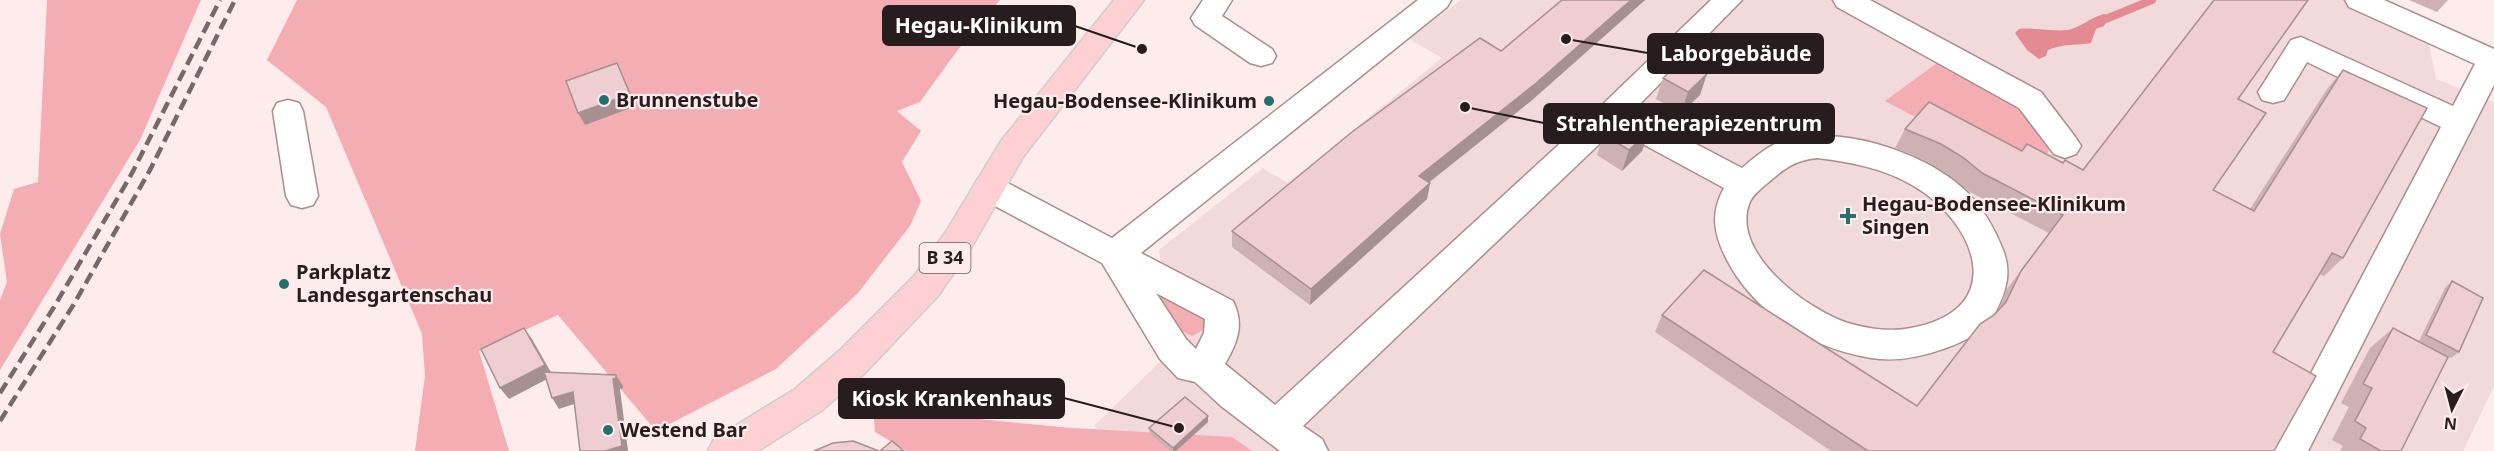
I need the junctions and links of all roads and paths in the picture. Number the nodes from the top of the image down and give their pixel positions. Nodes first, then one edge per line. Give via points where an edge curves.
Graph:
1 (1130, 0) edge
2 (1218, 0) edge
3 (1437, 0) edge
4 (1728, 0) edge
5 (1847, 0) edge
6 (2359, 0) edge
7 (1261, 56) dead end
8 (2493, 60) edge
9 (2273, 92) dead end
10 (288, 111) dead end
11 (1612, 114) junction
12 (2460, 123) junction
13 (2065, 146) dead end
14 (1745, 184) junction
15 (989, 188) junction
16 (302, 196) dead end
17 (1114, 255) junction
18 (1203, 367) junction
19 (1276, 427) junction
20 (748, 446) edge
21 (1309, 451) edge
22 (2289, 451) edge

1 - 15 main road, B 34 via 1012,149
2 - 7 street via 1205,18
3 - 17 street
4 - 11 street
5 - 13 street via 2030,100
6 - 8 street
8 - 12 street
9 - 12 street via 2301,47
10 - 16 street
11 - 14 street
11 - 19 street
12 - 22 street
14 - 14 street via 1792,148 1856,150 1893,161 1927,178 1956,201 1978,229 1990,258 1990,287 1977,312 1953,332 1918,343 1878,344 1835,334 1788,309 1764,290 1741,260 1731,220 1732,202
15 - 17 street
15 - 20 main road, B 34 via 926,286 808,400
17 - 18 street via 1173,349 1191,367
17 - 18 street via 1221,311 1225,324
18 - 19 street
19 - 21 street

